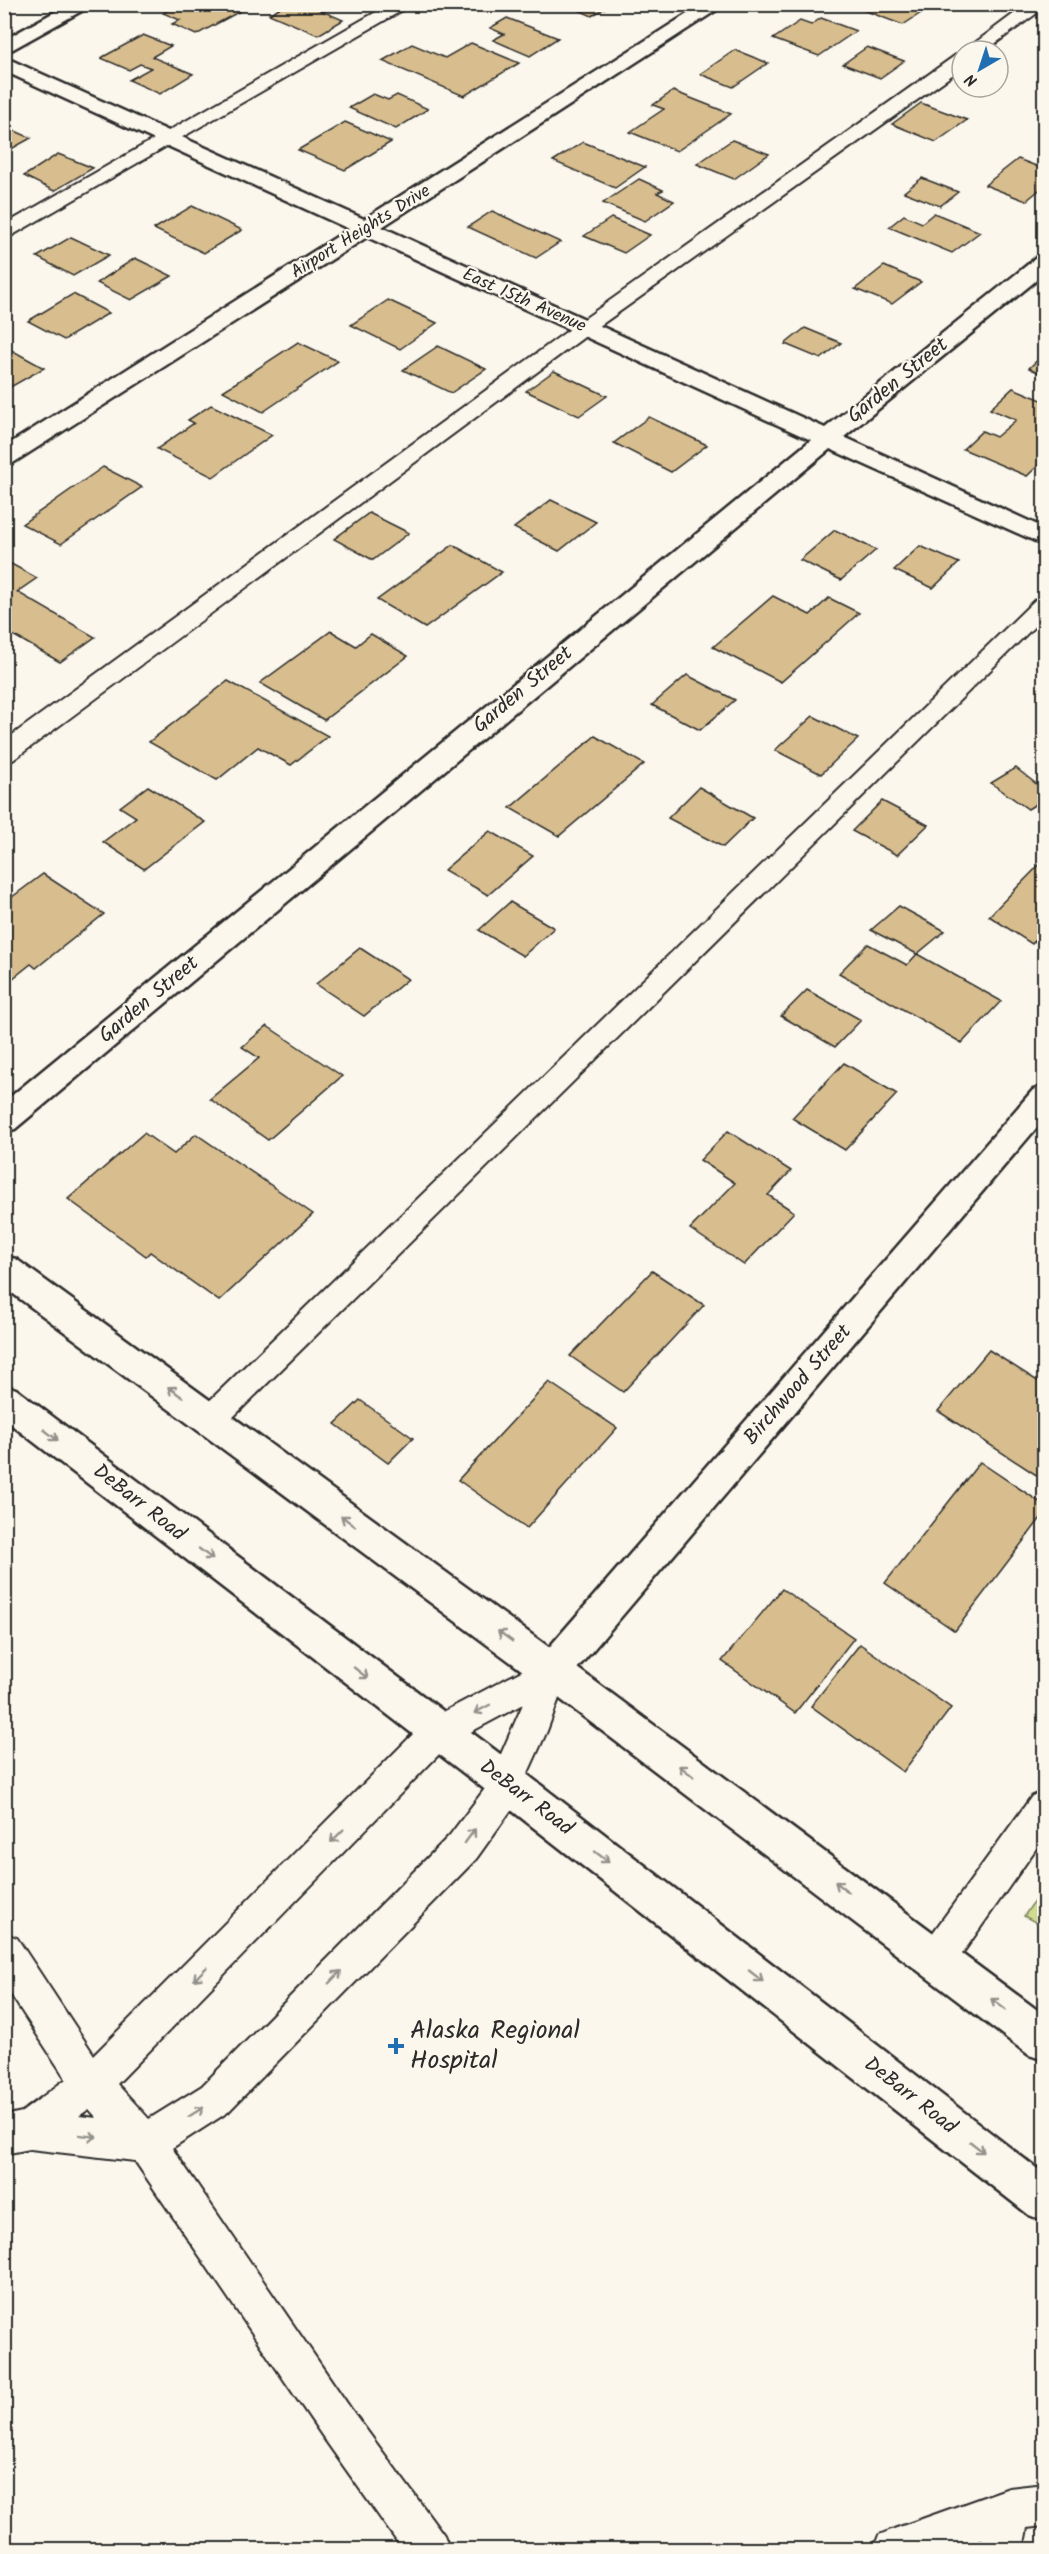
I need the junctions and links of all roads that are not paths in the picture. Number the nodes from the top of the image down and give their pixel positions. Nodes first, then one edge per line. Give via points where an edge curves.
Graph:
1 (85, 4) edge
2 (404, 4) edge
3 (717, 4) edge
4 (1039, 4) edge
5 (990, 39) edge
6 (4, 48) edge
7 (4, 63) edge
8 (950, 68) edge
9 (168, 138) junction
10 (366, 230) junction
11 (4, 234) edge
12 (1044, 263) edge
13 (584, 328) junction
14 (828, 438) junction
15 (4, 458) edge
16 (1044, 537) edge
17 (1044, 604) edge
18 (4, 754) edge
19 (1044, 1098) edge
20 (4, 1120) edge
21 (4, 1269) edge
22 (4, 1399) edge
23 (211, 1419) junction
24 (552, 1671) junction
25 (438, 1732) junction
26 (506, 1782) junction
27 (1044, 1808) edge
28 (4, 1951) edge
29 (937, 1958) junction
30 (1044, 2040) edge
31 (91, 2084) junction
32 (17, 2132) edge
33 (146, 2143) junction
34 (1044, 2200) edge
35 (1027, 2507) edge
36 (429, 2550) edge
37 (894, 2550) edge
38 (1002, 2550) edge

1 - 6 street
2 - 9 lane
3 - 10 street, Airport Heights Drive
4 - 5 lane
7 - 9 street, East 15th Avenue
8 - 13 lane
9 - 10 street, East 15th Avenue
9 - 11 lane
10 - 13 street, East 15th Avenue
10 - 15 street, Airport Heights Drive
12 - 14 street, Garden Street
13 - 14 street, East 15th Avenue
13 - 18 lane
14 - 16 street, East 15th Avenue
14 - 20 street, Garden Street
17 - 23 lane
19 - 24 street, Birchwood Street
23 -> 21 street
22 -> 25 street, DeBarr Road
24 -> 23 street
24 -> 25 lane
24 - 26 lane
29 -> 24 street
25 - 26 street, DeBarr Road
25 -> 31 lane
33 -> 26 lane via 215,2099 463,1847
26 -> 34 street, DeBarr Road
27 - 29 lane
28 - 31 lane
30 -> 29 street
31 - 32 lane
31 - 33 lane
32 -> 33 lane
33 - 36 lane via 337,2423
35 - 37 lane
35 - 38 lane

